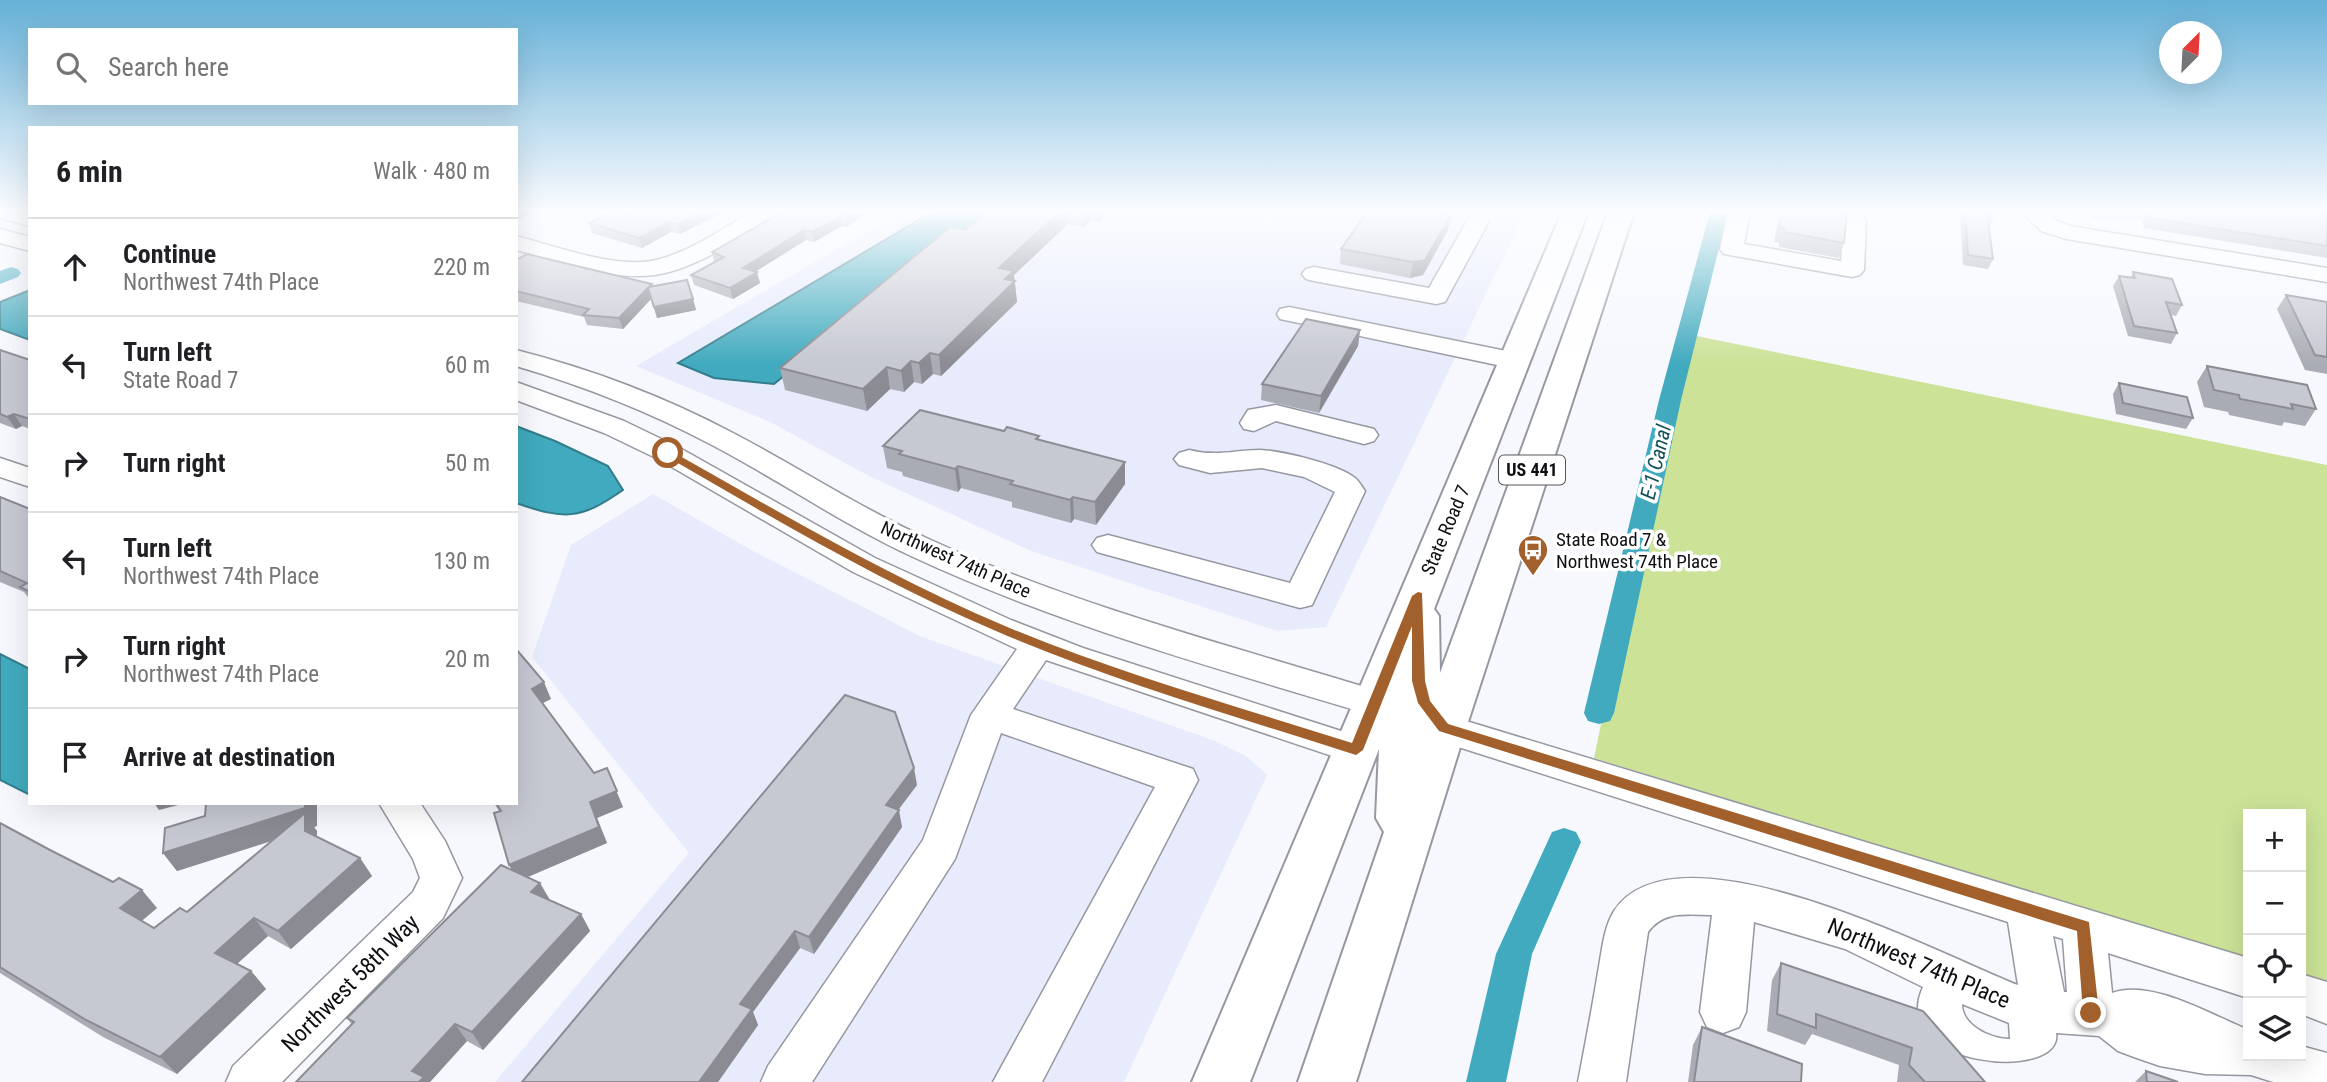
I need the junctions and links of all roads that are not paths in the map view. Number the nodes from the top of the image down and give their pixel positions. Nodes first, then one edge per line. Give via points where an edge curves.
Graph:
1 (602, 262) edge
2 (670, 262) edge
3 (1455, 262) edge
4 (1555, 262) edge
5 (1604, 262) edge
6 (1809, 262) edge
7 (1852, 262) edge
8 (2251, 262) edge
9 (1314, 274) dead end
10 (2327, 275) edge
11 (1293, 308) dead end
12 (1518, 355) junction
13 (518, 359) edge
14 (518, 391) edge
15 (1254, 423) dead end
16 (1364, 435) dead end
17 (1189, 459) dead end
18 (0, 467) edge
19 (28, 477) edge
20 (1108, 545) dead end
21 (1418, 596) junction
22 (1039, 644) junction
23 (1375, 703) junction
24 (989, 715) junction
25 (1443, 728) junction
26 (1356, 750) junction
27 (399, 805) edge
28 (1398, 869) junction
29 (1735, 900) junction
30 (2026, 909) junction
31 (2084, 927) junction
32 (2243, 976) edge
33 (1954, 980) junction
34 (2306, 996) edge
35 (2327, 1003) edge
36 (2038, 1010) junction
37 (1723, 1012) dead end
38 (2099, 1014) junction
39 (2243, 1053) edge
40 (2277, 1061) edge
41 (2327, 1076) edge
42 (250, 1082) edge
43 (785, 1082) edge
44 (1017, 1082) edge
45 (1221, 1082) edge
46 (1327, 1082) edge
47 (1602, 1082) edge

1 - 2 street via 656,268
3 - 9 street via 1436,297
4 - 12 main road, State Road 7 / US 441
5 - 25 main road, US 441
6 - 7 street via 1852,270
8 - 10 street
11 - 12 street
12 - 21 main road, State Road 7 / US 441
13 - 23 street, Northwest 74th Place via 641,401 722,439 921,548 994,579 1132,628
14 - 22 street via 668,453 863,565
15 - 16 street via 1258,416 1276,413
17 - 20 street via 1210,464 1262,459 1313,470 1350,491 1300,597
18 - 19 street
21 - 23 main road, State Road 7 / US 441
21 - 25 main road via 1419,681 1424,703
22 - 24 street
22 - 26 street
23 - 26 main road, State Road 7 / US 441
23 - 28 main road via 1394,721 1403,752
24 - 43 street via 941,847
24 - 44 street via 1179,780
25 - 28 main road, US 441
25 - 30 street
26 - 45 main road, State Road 7 / US 441
27 - 42 street, Northwest 58th Way via 442,878 428,905
28 - 46 main road, US 441
29 - 33 street, Northwest 74th Place via 1855,933
29 - 37 street
29 - 47 street, Northwest 74th Place via 1670,897 1642,907 1628,926
30 - 31 street
30 - 36 street, Northwest 74th Place
31 - 32 street
31 - 38 street
33 - 36 street, Northwest 74th Place
33 - 36 street via 1938,999 1938,1016 1963,1055 1981,1065 2001,1072 2026,1064 2032,1054
34 - 35 street
36 - 38 street, Northwest 74th Place
38 - 39 street via 2134,1037 2205,1052
40 - 41 street

